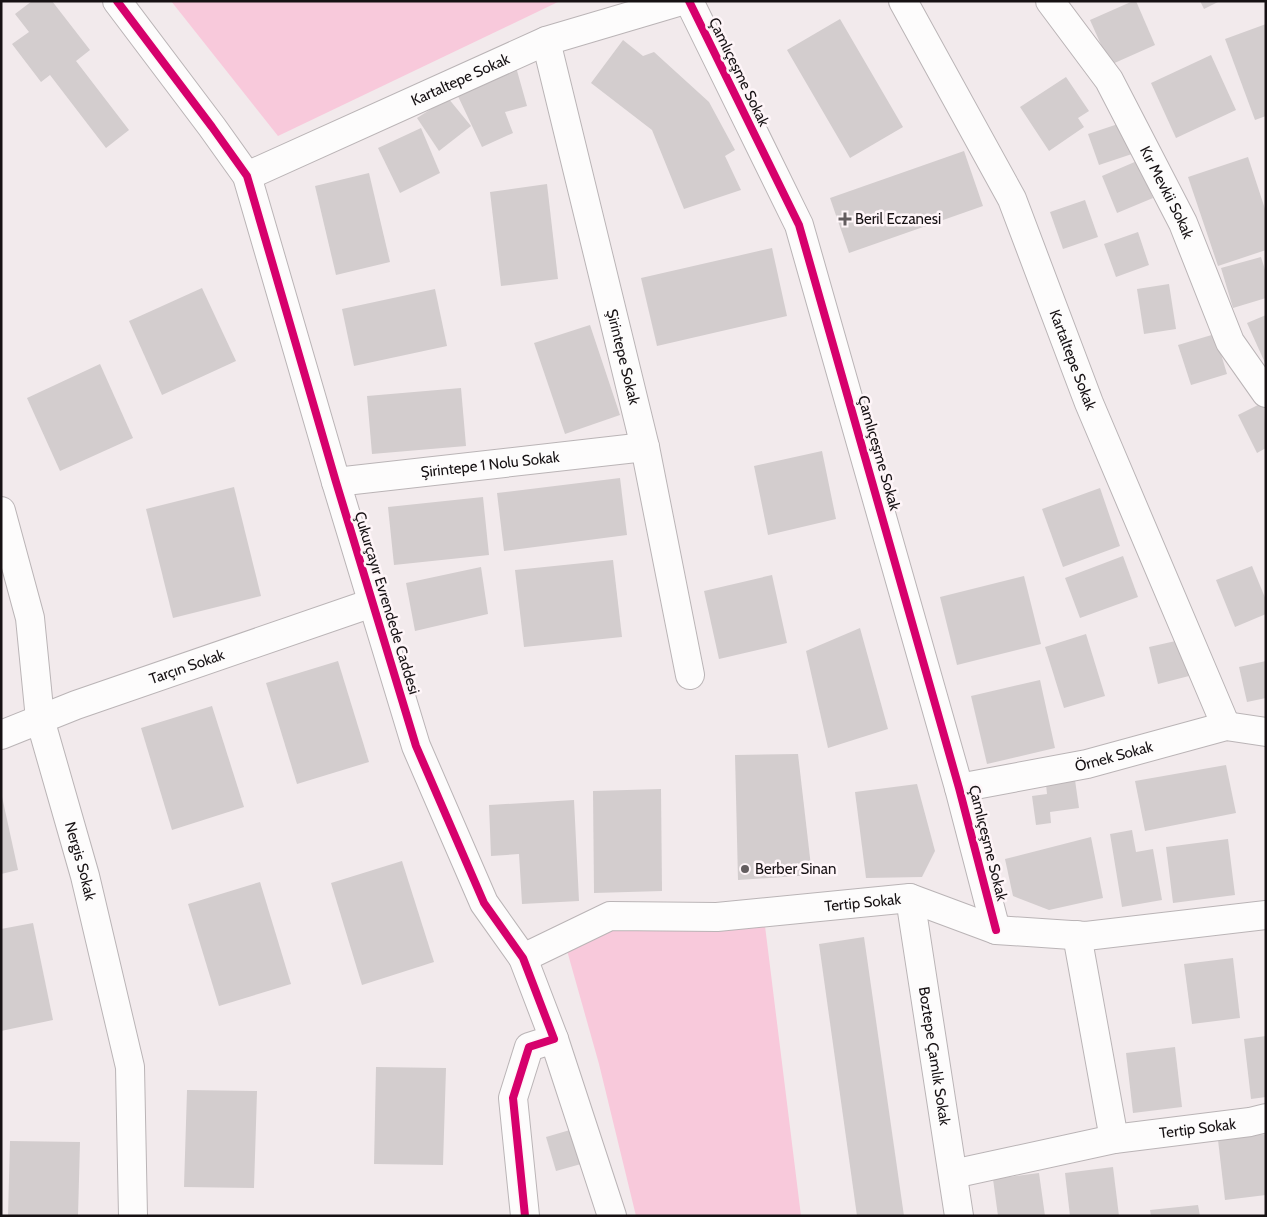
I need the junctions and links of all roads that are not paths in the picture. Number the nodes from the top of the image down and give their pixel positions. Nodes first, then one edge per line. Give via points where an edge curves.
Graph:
1 (117, 1) edge
2 (681, 1) edge
3 (689, 1) edge
4 (903, 1) edge
5 (1050, 1) edge
6 (546, 41) junction
7 (246, 176) junction
8 (1266, 393) edge
9 (645, 447) junction
10 (336, 482) junction
11 (1, 511) edge
12 (372, 603) junction
13 (690, 675) dead end
14 (40, 719) junction
15 (1226, 726) junction
16 (1266, 732) edge
17 (1, 735) edge
18 (960, 788) junction
19 (910, 898) junction
20 (1266, 915) edge
21 (996, 930) junction
22 (1077, 935) junction
23 (523, 958) junction
24 (554, 1039) junction
25 (1266, 1118) edge
26 (1114, 1139) junction
27 (953, 1174) junction
28 (134, 1216) edge
29 (525, 1216) edge
30 (612, 1216) edge
31 (959, 1216) edge

1 - 7 street, Çukurçayır Evrendede Caddesi
2 - 6 street, Kartaltepe Sokak
3 - 18 street, Çamlıçeşme Sokak via 800,225
4 - 15 street, Kartaltepe Sokak via 1012,199 1089,402
5 - 8 street, Kır Mevkii Sokak via 1109,80 1183,223 1230,342
6 - 7 street, Kartaltepe Sokak
6 - 9 street, Şirintepe Sokak
7 - 10 street, Çukurçayır Evrendede Caddesi
9 - 10 street, Şirintepe 1 Nolu Sokak
9 - 13 street, Şirintepe Sokak
10 - 12 street, Çukurçayır Evrendede Caddesi
11 - 14 street, Nergis Sokak via 30,618
12 - 14 street, Tarçın Sokak
12 - 23 street, Çukurçayır Evrendede Caddesi via 416,746 484,903
14 - 17 street, Tarçın Sokak
14 - 28 street, Nergis Sokak via 85,876 130,1067
15 - 16 street, Örnek Sokak
15 - 18 street, Örnek Sokak via 1087,764
18 - 21 street, Çamlıçeşme Sokak
19 - 21 street, Tertip Sokak
19 - 23 street, Tertip Sokak via 716,917 610,916
19 - 27 street, Boztepe Çamlık Sokak
20 - 22 street, Tertip Sokak
21 - 22 street, Tertip Sokak
22 - 26 street
23 - 24 street, Çukurçayır Evrendede Caddesi
24 - 29 street via 529,1048 513,1098
24 - 30 street, Çukurçayır Evrendede Caddesi
25 - 26 street, Tertip Sokak
26 - 27 street, Tertip Sokak
27 - 31 street, Boztepe Çamlık Sokak

